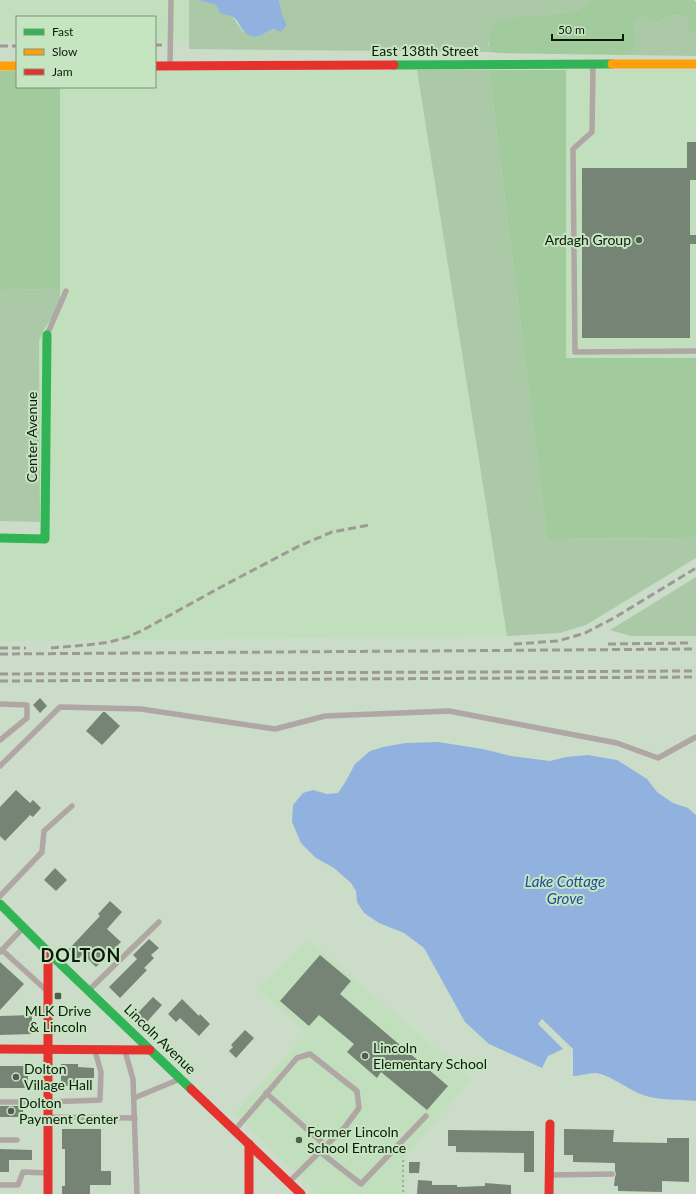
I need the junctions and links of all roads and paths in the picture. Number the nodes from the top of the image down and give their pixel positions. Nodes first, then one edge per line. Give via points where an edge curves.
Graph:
1 (171, 0) edge
2 (696, 64) edge
3 (593, 65) junction
4 (0, 66) edge
5 (16, 66) edge
6 (156, 66) edge
7 (170, 66) junction
8 (66, 291) dead end
9 (46, 335) joint
10 (696, 351) edge
11 (0, 538) edge
12 (0, 704) edge
13 (3, 735) edge
14 (696, 737) edge
15 (0, 740) edge
16 (0, 766) edge
17 (72, 806) dead end
18 (0, 896) edge
19 (0, 904) edge
20 (159, 922) dead end
21 (24, 927) junction
22 (1, 951) edge
23 (48, 952) junction
24 (89, 990) junction
25 (48, 992) junction
26 (0, 1049) edge
27 (48, 1049) junction
28 (95, 1049) junction
29 (125, 1049) junction
30 (150, 1050) junction
31 (180, 1078) junction
32 (266, 1093) junction
33 (134, 1098) junction
34 (0, 1102) edge
35 (48, 1102) junction
36 (426, 1116) dead end
37 (48, 1117) junction
38 (135, 1118) junction
39 (550, 1124) dead end
40 (234, 1130) junction
41 (0, 1140) edge
42 (18, 1140) dead end
43 (249, 1144) junction
44 (326, 1146) junction
45 (320, 1152) junction
46 (403, 1160) dead end
47 (48, 1173) junction
48 (612, 1174) dead end
49 (549, 1175) junction
50 (289, 1183) junction
51 (0, 1185) edge
52 (48, 1194) edge
53 (137, 1194) edge
54 (249, 1194) edge
55 (301, 1194) edge
56 (403, 1194) edge
57 (549, 1194) edge

1 - 7 lane
2 - 3 street, East 138th Street
3 - 7 street, East 138th Street
3 - 10 lane via 592,132 573,149 574,352
4 - 5 street
6 - 7 street, East 138th Street
8 - 9 lane
9 - 11 street, Center Avenue via 45,539
12 - 13 lane via 28,705 27,718
13 - 15 lane
14 - 16 lane via 658,758 617,743 449,711 325,716 275,729 141,709 60,707
17 - 18 lane via 44,831 42,852
19 - 21 street, Lincoln Avenue
20 - 24 lane
21 - 22 lane
21 - 23 street, Lincoln Avenue
22 - 25 lane
23 - 24 street, Lincoln Avenue
23 - 25 street
24 - 30 street, Lincoln Avenue
25 - 27 street
26 - 27 street
27 - 28 street
27 - 35 street
28 - 29 street
28 - 35 lane via 101,1072 100,1100
29 - 30 street
29 - 33 lane via 134,1079
30 - 31 street, Lincoln Avenue
31 - 33 lane
31 - 40 street, Lincoln Avenue
32 - 40 lane
32 - 44 lane
32 - 44 lane via 297,1058 310,1054 357,1091 359,1108
33 - 38 lane
34 - 35 lane
35 - 37 street
36 - 45 lane via 361,1184
37 - 38 lane
37 - 47 street
38 - 53 lane
39 - 49 street
40 - 43 street, Lincoln Avenue
41 - 42 lane
43 - 50 street, Lincoln Avenue
43 - 54 street
44 - 45 lane
45 - 50 lane
46 - 56 path
47 - 51 lane via 23,1172 18,1185
47 - 52 street
48 - 49 lane
49 - 57 street
50 - 55 street, Lincoln Avenue

